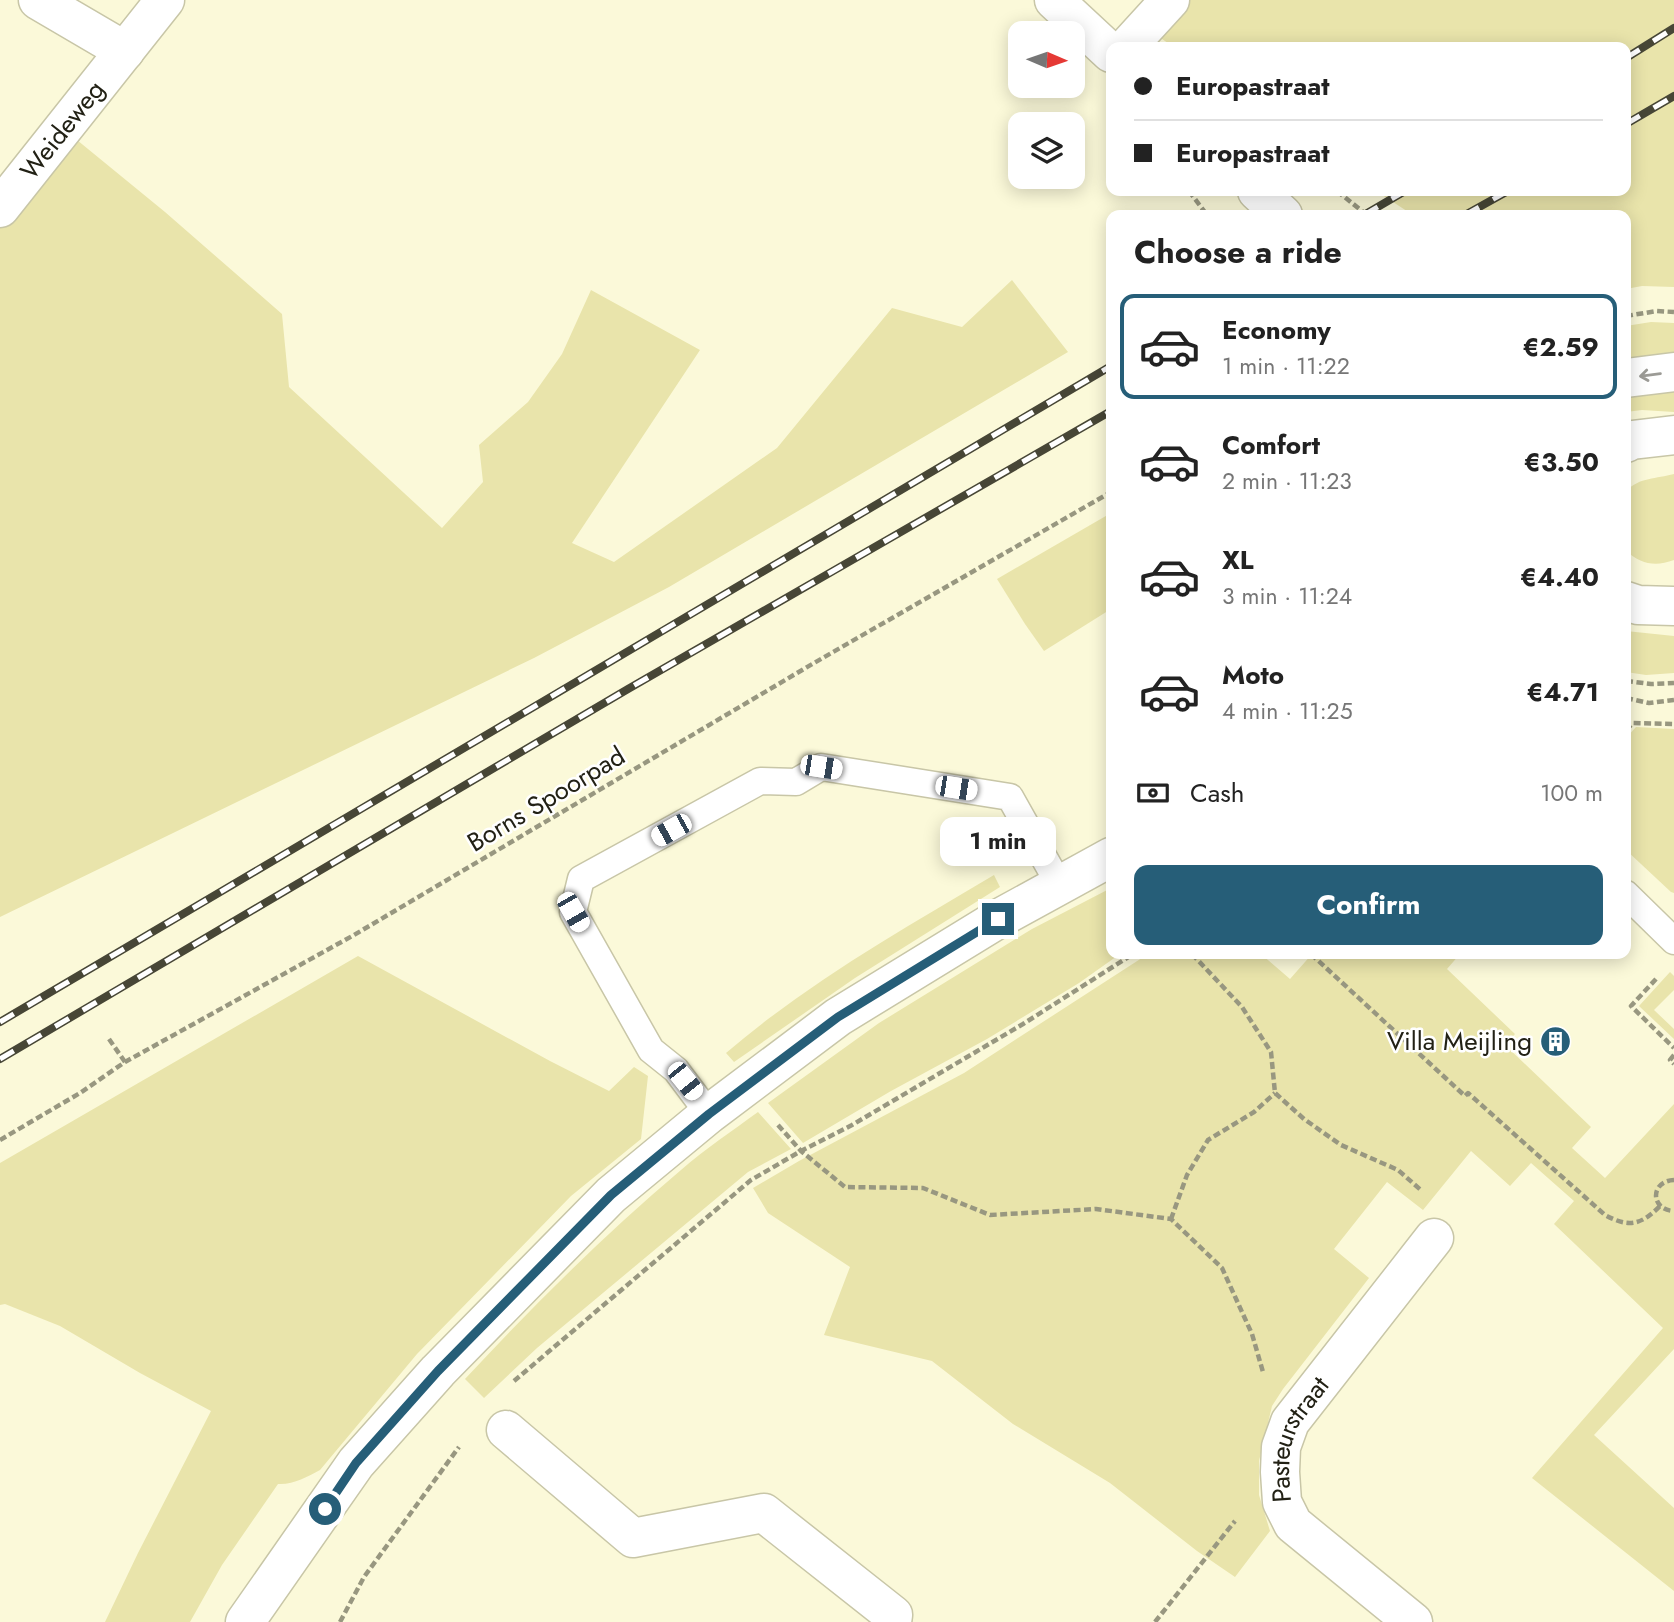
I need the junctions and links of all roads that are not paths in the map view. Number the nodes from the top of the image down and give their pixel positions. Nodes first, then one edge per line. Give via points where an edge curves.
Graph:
1 (38, 0) edge
2 (165, 0) edge
3 (1054, 0) edge
4 (1170, 0) edge
5 (1132, 42) edge
6 (1106, 48) edge
7 (125, 51) junction
8 (1262, 196) edge
9 (0, 208) edge
10 (1278, 210) edge
11 (1674, 372) edge
12 (1631, 377) edge
13 (1674, 435) edge
14 (1631, 440) edge
15 (1631, 603) edge
16 (1674, 606) edge
17 (1106, 860) edge
18 (1060, 886) junction
19 (1631, 899) edge
20 (1674, 941) edge
21 (709, 1114) junction
22 (1434, 1238) road end
23 (506, 1430) dead end
24 (245, 1622) edge
25 (892, 1622) edge
26 (1413, 1622) edge

1 - 7 street
2 - 7 street, Weideweg
3 - 6 street
4 - 5 street
7 - 9 street, Weideweg
8 - 10 street
11 -> 12 street
13 - 14 street
15 - 16 street
17 - 18 street
18 - 21 street via 838,1017
18 - 21 lane via 1010,797 821,767 796,782 760,780 581,879 573,912 651,1050 676,1070
19 - 20 lane
21 - 24 street via 611,1195 438,1371 356,1463
22 - 26 street, Pasteurstraat via 1290,1422 1281,1447 1282,1502 1293,1524
23 - 25 street via 633,1538 764,1513 893,1615

